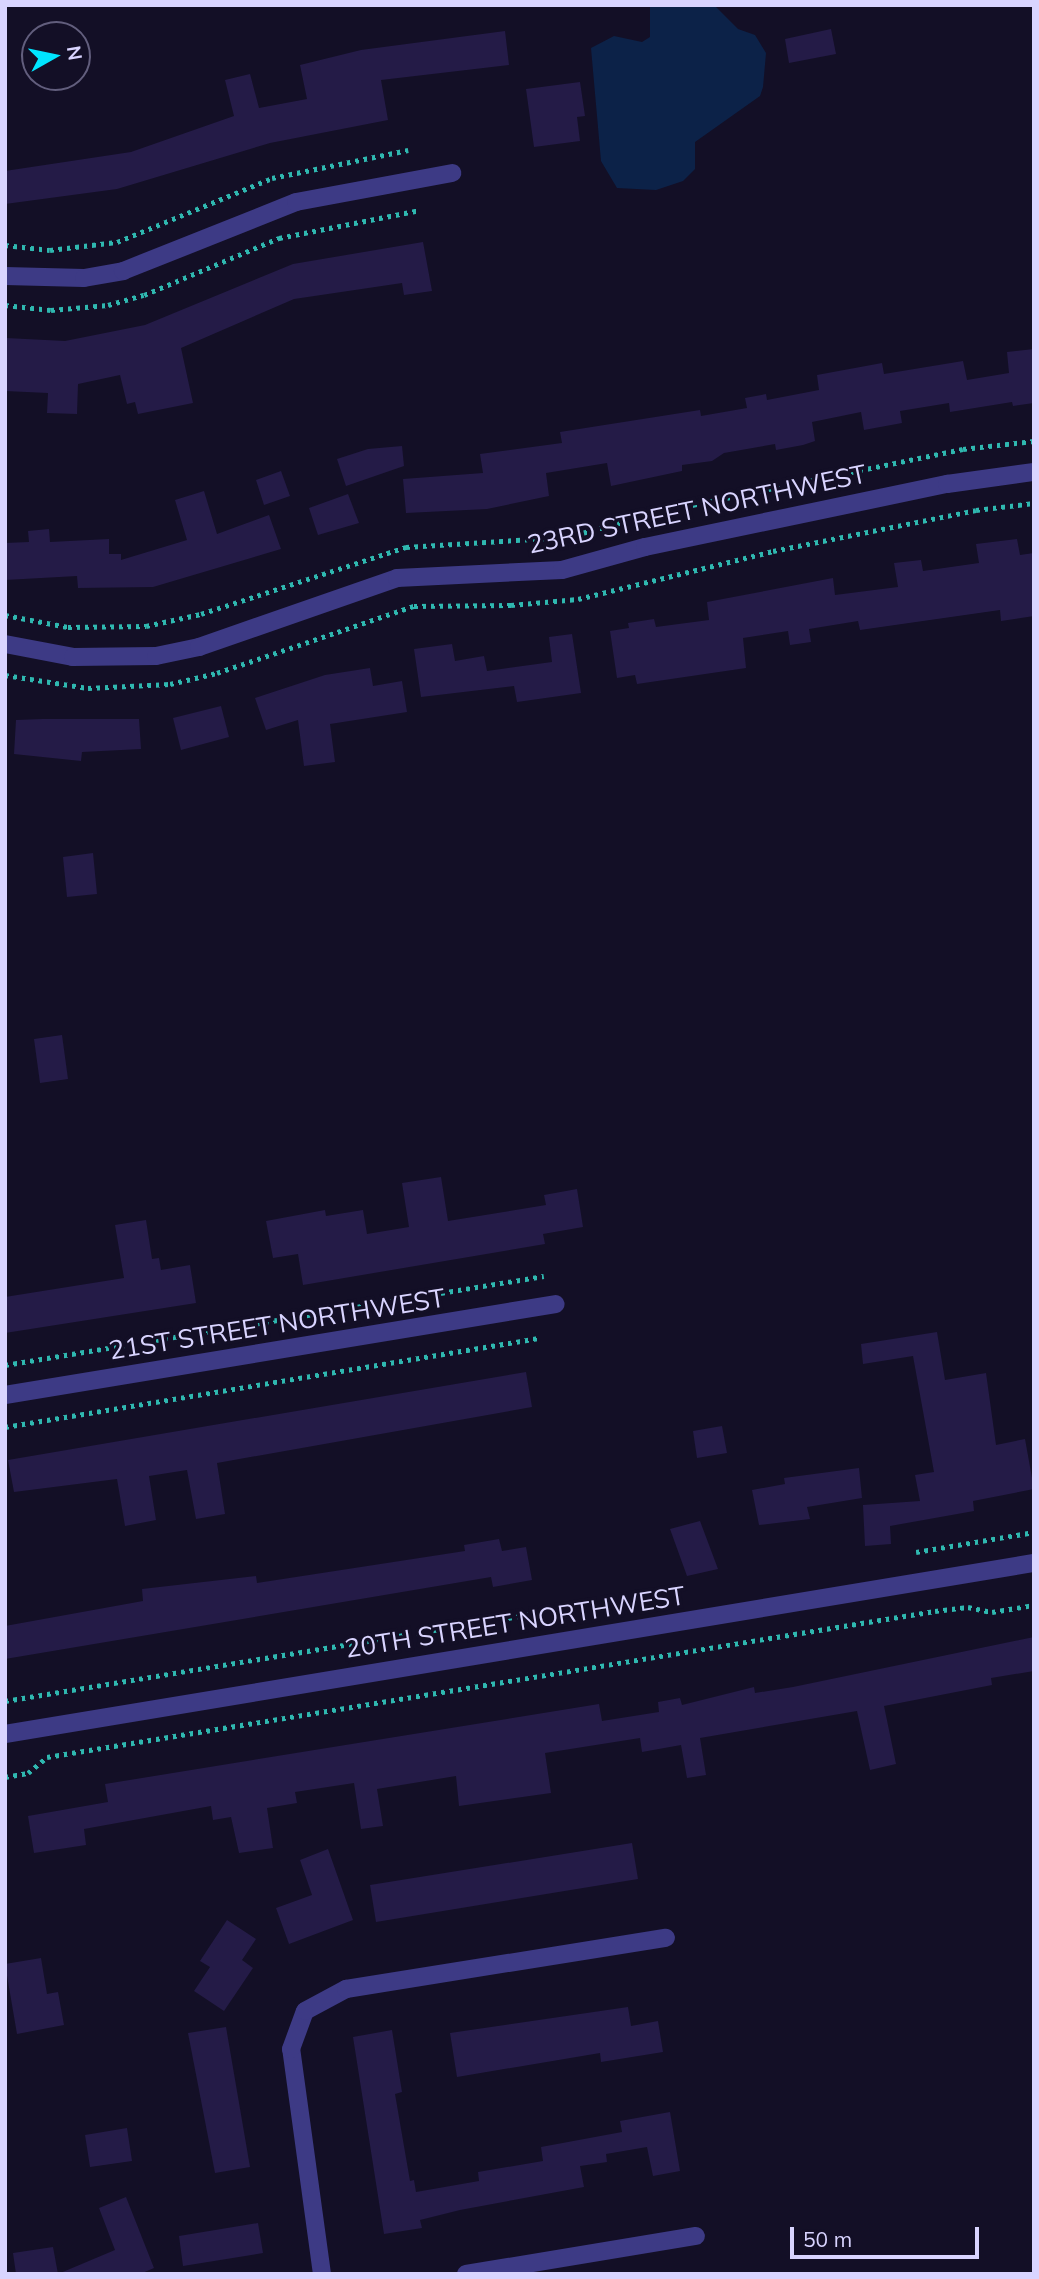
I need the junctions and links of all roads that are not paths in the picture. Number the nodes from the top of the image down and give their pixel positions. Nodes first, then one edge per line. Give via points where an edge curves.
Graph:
1 (452, 173) dead end
2 (5, 276) edge
3 (1034, 472) edge
4 (5, 644) edge
5 (556, 1304) dead end
6 (5, 1395) edge
7 (1034, 1563) edge
8 (5, 1734) edge
9 (667, 1938) dead end
10 (696, 2236) dead end
11 (322, 2274) edge
12 (466, 2274) edge

1 - 2 street via 296,202 123,271 84,278
3 - 4 street, 23RD STREET NORTHWEST via 947,484 645,547 562,570 407,575 199,647 156,656 73,657
5 - 6 street, 21ST STREET NORTHWEST
7 - 8 street, 20TH STREET NORTHWEST
9 - 11 street via 346,1989 305,2011 291,2049
10 - 12 street

